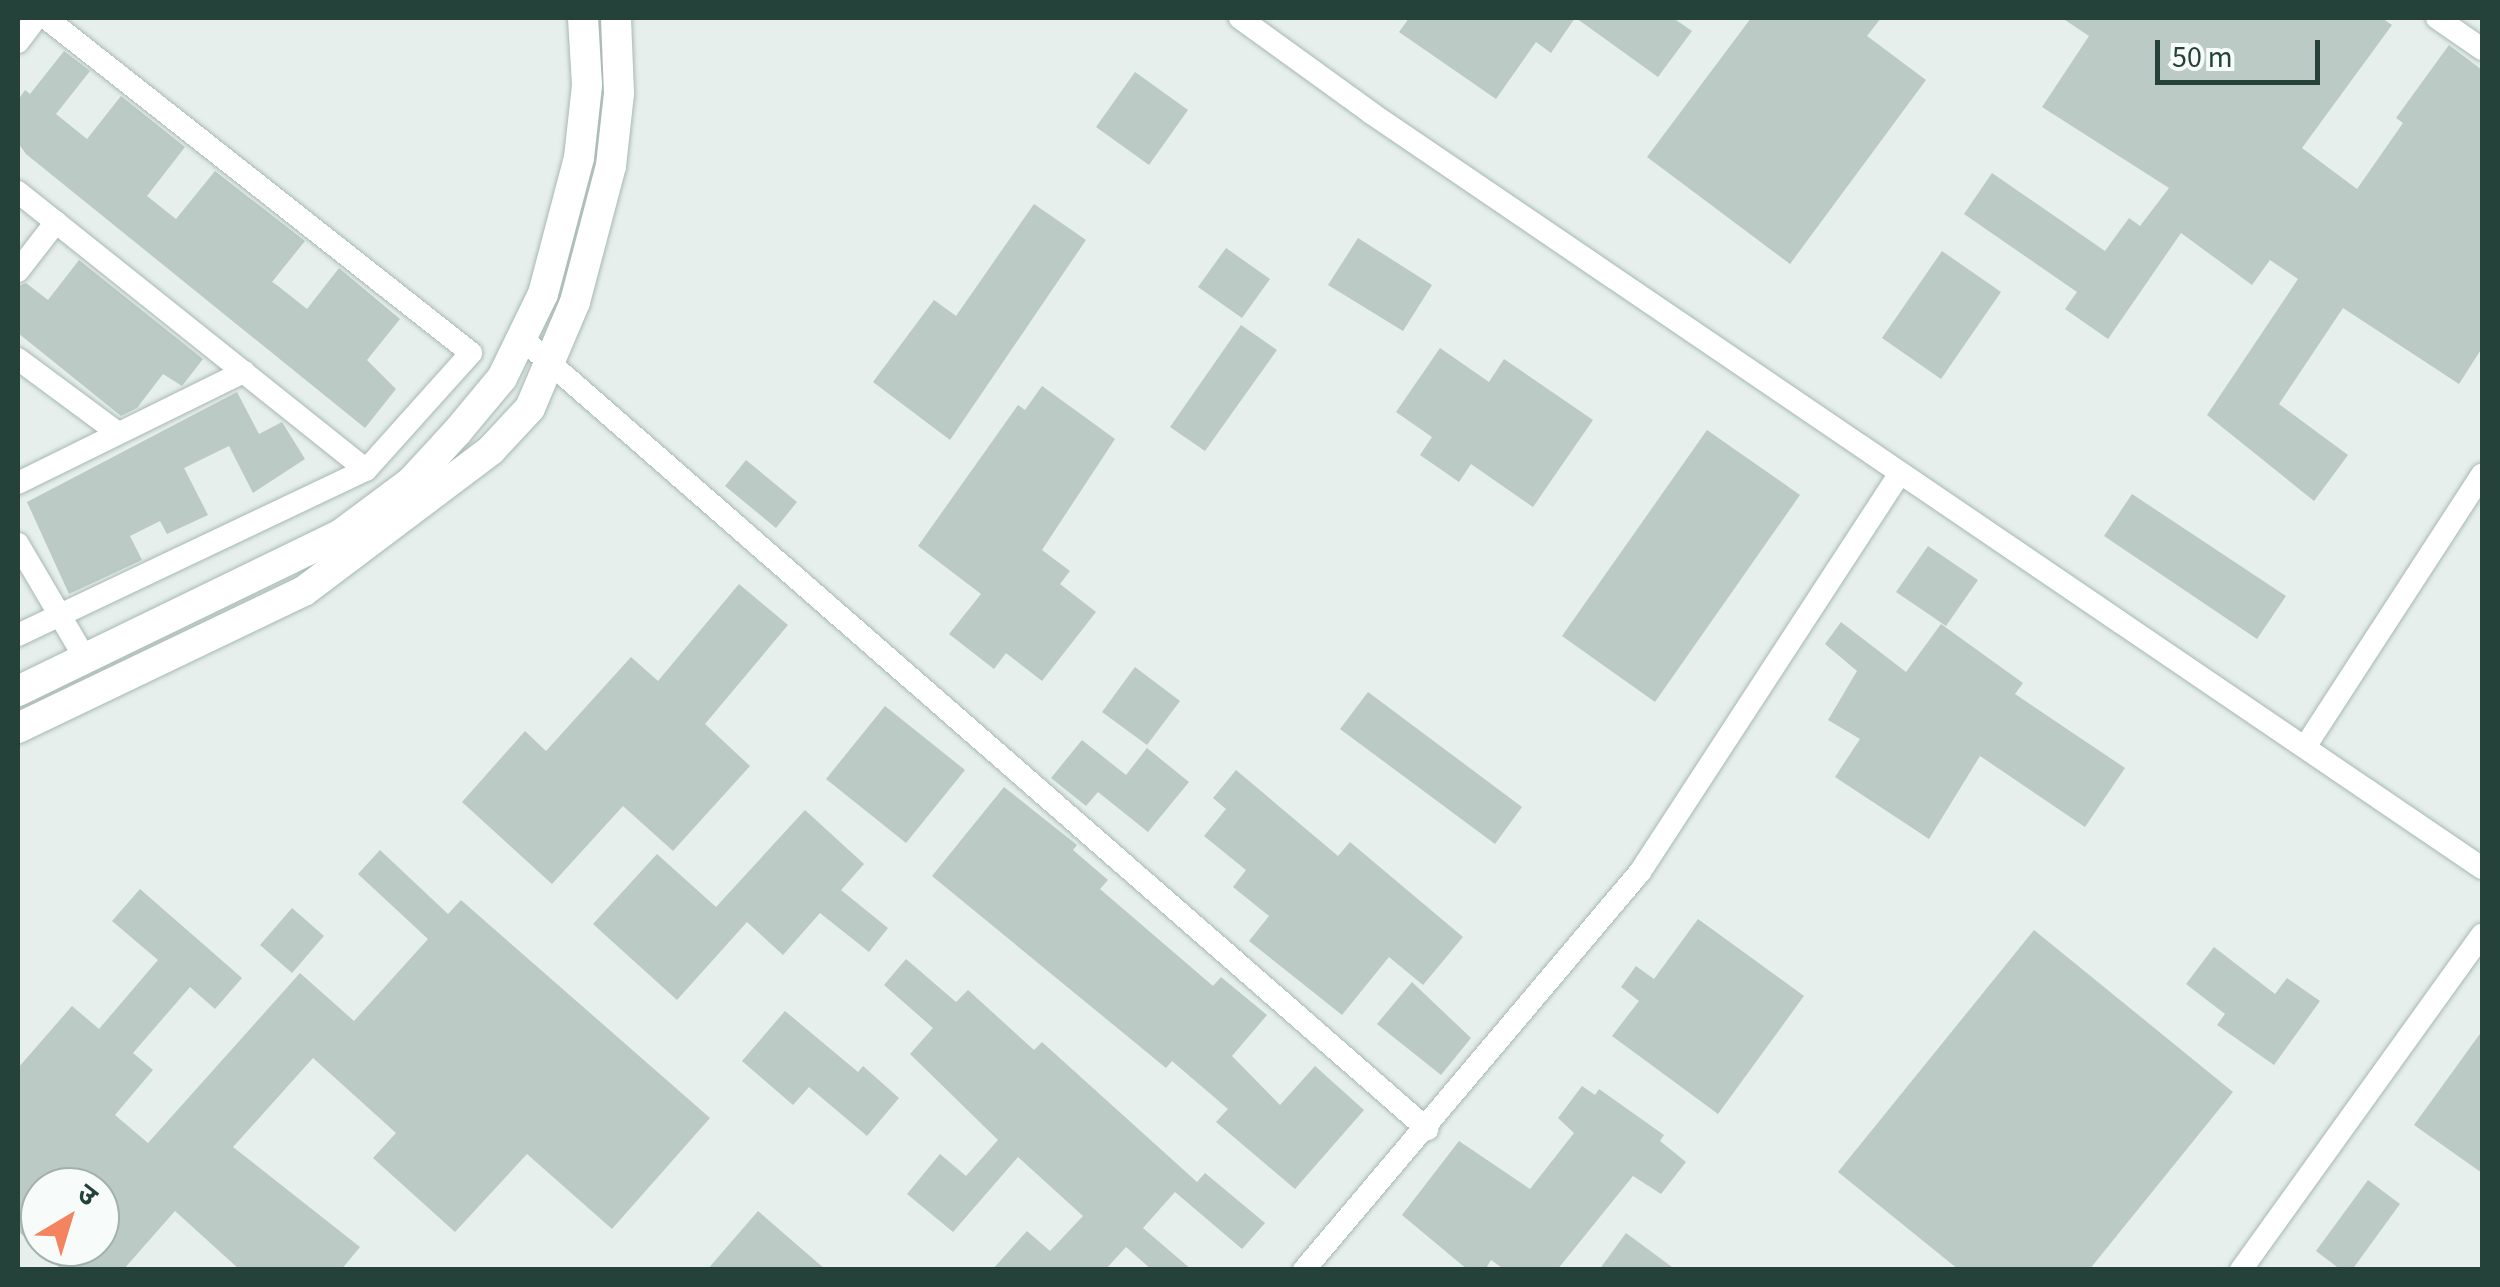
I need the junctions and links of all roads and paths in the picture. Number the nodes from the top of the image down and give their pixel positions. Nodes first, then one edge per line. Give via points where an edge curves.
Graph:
1 (36, 18) edge
2 (46, 18) edge
3 (584, 18) edge
4 (616, 18) edge
5 (1240, 18) edge
6 (2437, 18) edge
7 (18, 42) edge
8 (2482, 49) edge
9 (18, 192) edge
10 (56, 222) junction
11 (18, 270) edge
12 (519, 336) junction
13 (18, 359) edge
14 (551, 364) junction
15 (244, 372) junction
16 (118, 434) junction
17 (366, 470) junction
18 (1900, 472) junction
19 (2482, 474) edge
20 (18, 483) edge
21 (18, 544) edge
22 (59, 615) junction
23 (18, 635) edge
24 (85, 658) junction
25 (18, 691) edge
26 (18, 728) edge
27 (2305, 746) junction
28 (2482, 868) edge
29 (2482, 936) edge
30 (1427, 1129) junction
31 (1304, 1270) edge
32 (2241, 1270) edge

1 - 7 street
2 - 17 street via 471,353
3 - 12 street via 587,85 578,158 543,294
4 - 14 street via 620,93 611,166
5 - 18 street
6 - 8 street
9 - 10 street
10 - 11 street
10 - 15 street
12 - 14 street
12 - 24 street via 502,378 457,432 411,482 341,534
13 - 16 street
14 - 26 street via 530,408 491,450 304,591
14 - 30 street
15 - 16 street
15 - 17 street
16 - 20 street
17 - 22 street
18 - 27 street
18 - 30 street via 1640,872
19 - 27 street
21 - 22 street
22 - 23 street
22 - 24 street
24 - 25 street
27 - 28 street
29 - 32 street
30 - 31 street

